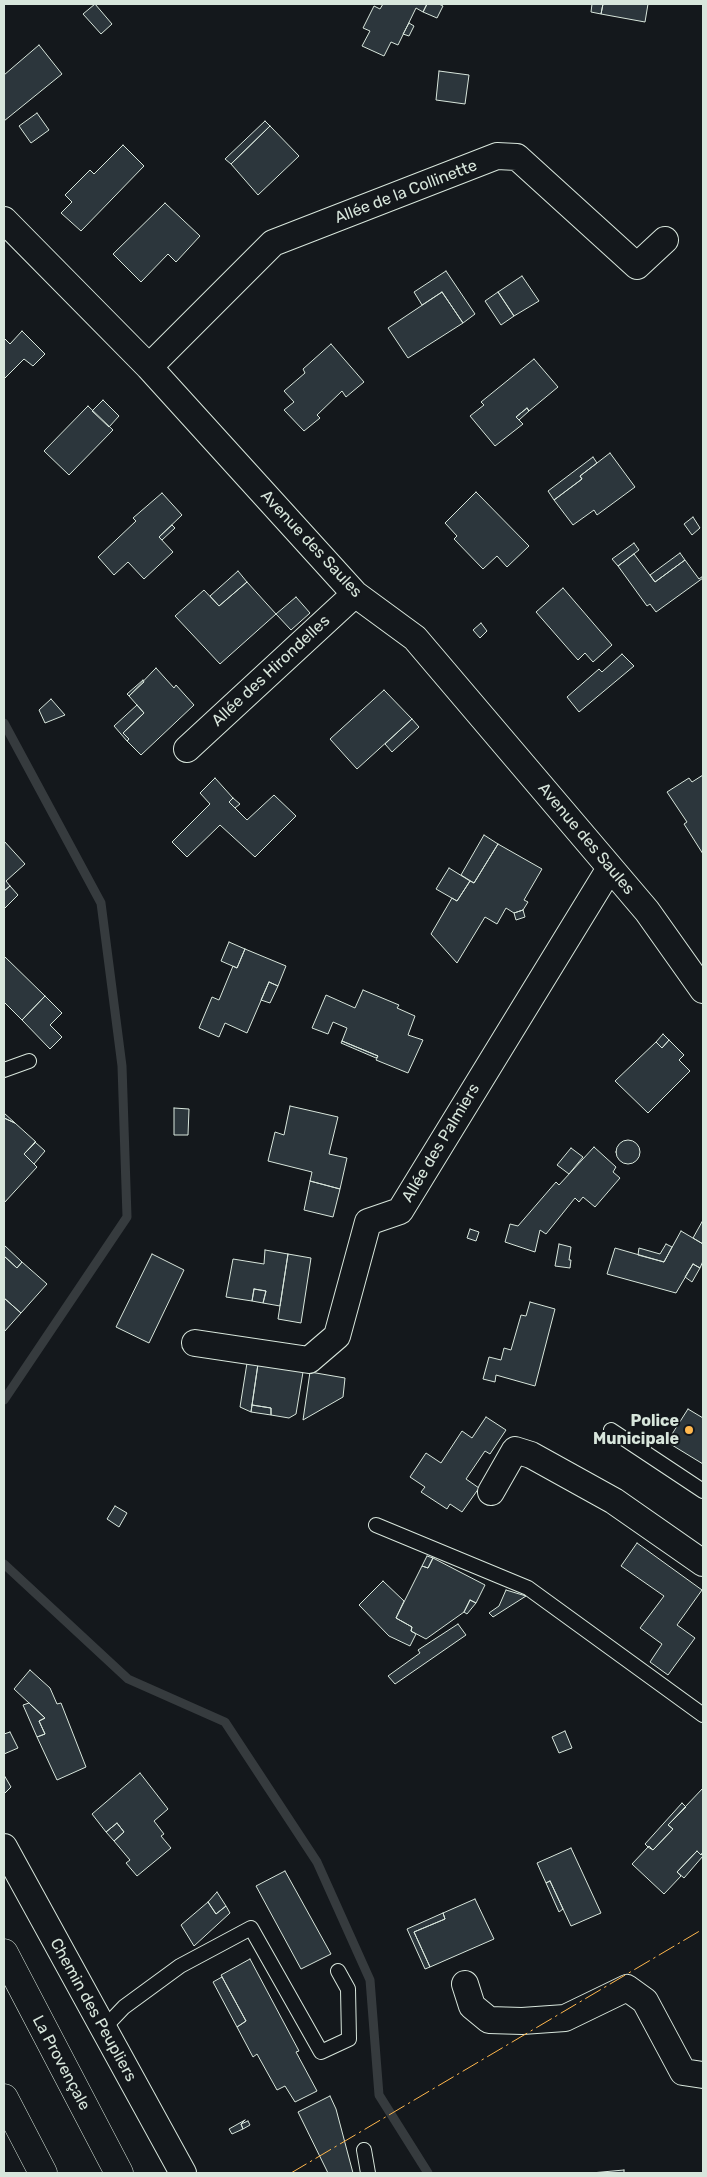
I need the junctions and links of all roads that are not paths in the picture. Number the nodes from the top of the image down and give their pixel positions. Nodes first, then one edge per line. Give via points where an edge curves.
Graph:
1 (4, 220) edge
2 (665, 240) dead end
3 (149, 367) junction
4 (355, 594) junction
5 (187, 749) dead end
6 (610, 868) junction
7 (703, 990) edge
8 (29, 1061) dead end
9 (4, 1070) edge
10 (195, 1343) dead end
11 (611, 1430) dead end
12 (703, 1491) edge
13 (491, 1492) dead end
14 (376, 1525) dead end
15 (703, 1563) edge
16 (703, 1715) edge
17 (4, 1847) edge
18 (4, 1953) edge
19 (338, 1971) dead end
20 (464, 1984) dead end
21 (103, 2029) junction
22 (703, 2075) edge
23 (4, 2098) edge
24 (364, 2150) dead end
25 (43, 2173) edge
26 (119, 2173) edge
27 (183, 2173) edge
28 (368, 2173) edge

1 - 3 street, Avenue des Saules
2 - 3 street, Allée de la Collinette via 637,266 516,157 497,156 273,243
3 - 4 street, Avenue des Saules
4 - 5 street, Allée des Hirondelles
4 - 6 street, Avenue des Saules via 415,638
6 - 7 street, Avenue des Saules via 647,911
6 - 10 street, Allée des Palmiers via 400,1210 368,1222 337,1336 309,1360
8 - 9 lane
11 - 12 lane
13 - 15 street via 516,1450 531,1455 614,1500
14 - 16 lane via 528,1588
17 - 21 street, Chemin des Peupliers
18 - 26 highway, La Provençale
19 - 21 lane via 348,1988 350,2039 320,2052 251,1928 180,1966 124,2007
20 - 22 street via 472,2006 489,2020 522,2022 565,2018 627,1988 645,2001 682,2072
21 - 27 street, Chemin des Peupliers
23 - 25 highway
24 - 28 lane

